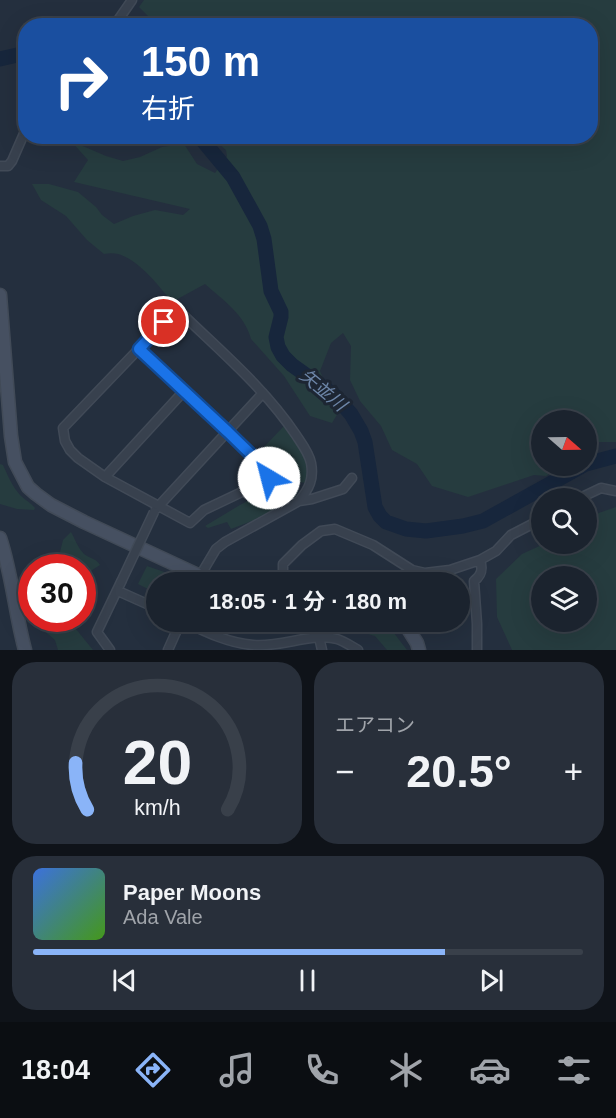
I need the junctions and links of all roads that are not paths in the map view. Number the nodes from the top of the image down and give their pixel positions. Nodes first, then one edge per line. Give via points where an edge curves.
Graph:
1 (132, 0) edge
2 (120, 18) edge
3 (19, 144) edge
4 (0, 166) edge
5 (0, 295) edge
6 (139, 349) junction
7 (183, 392) junction
8 (263, 393) junction
9 (228, 432) junction
10 (105, 477) junction
11 (352, 478) dead end
12 (597, 490) edge
13 (616, 491) edge
14 (299, 501) junction
15 (156, 509) junction
16 (531, 525) edge
17 (0, 538) edge
18 (480, 560) junction
19 (192, 572) edge
20 (202, 572) edge
21 (284, 572) edge
22 (421, 572) edge
23 (433, 572) edge
24 (119, 586) junction
25 (146, 602) edge
26 (177, 632) edge
27 (204, 632) edge
28 (410, 632) edge
29 (319, 637) junction
30 (231, 646) edge
31 (25, 650) edge
32 (110, 650) edge
33 (168, 650) edge
34 (322, 650) edge
35 (358, 650) edge
36 (419, 650) edge
37 (477, 650) edge

1 - 2 street
3 - 4 street via 8,166
5 - 19 street via 12,445 15,462 28,487 59,509
6 - 7 street
6 - 8 street via 177,309
6 - 10 street via 63,428 70,450
7 - 9 street
7 - 10 street
8 - 9 street
8 - 14 street via 285,418 311,461 308,491
9 - 15 street
9 - 15 street via 270,473 267,480 204,510 190,523
10 - 15 street
11 - 14 street via 343,489
12 - 13 street
14 - 20 street via 225,542
15 - 24 street, bridge
16 - 18 street
17 - 31 street
18 - 23 street
18 - 37 street via 483,568 474,581
21 - 22 street via 283,564 302,544 321,531 335,530 373,545
24 - 25 street
24 - 32 street via 97,632
26 - 33 street
27 - 30 street
28 - 36 street
29 - 30 street
29 - 34 street
29 - 35 street via 337,639

